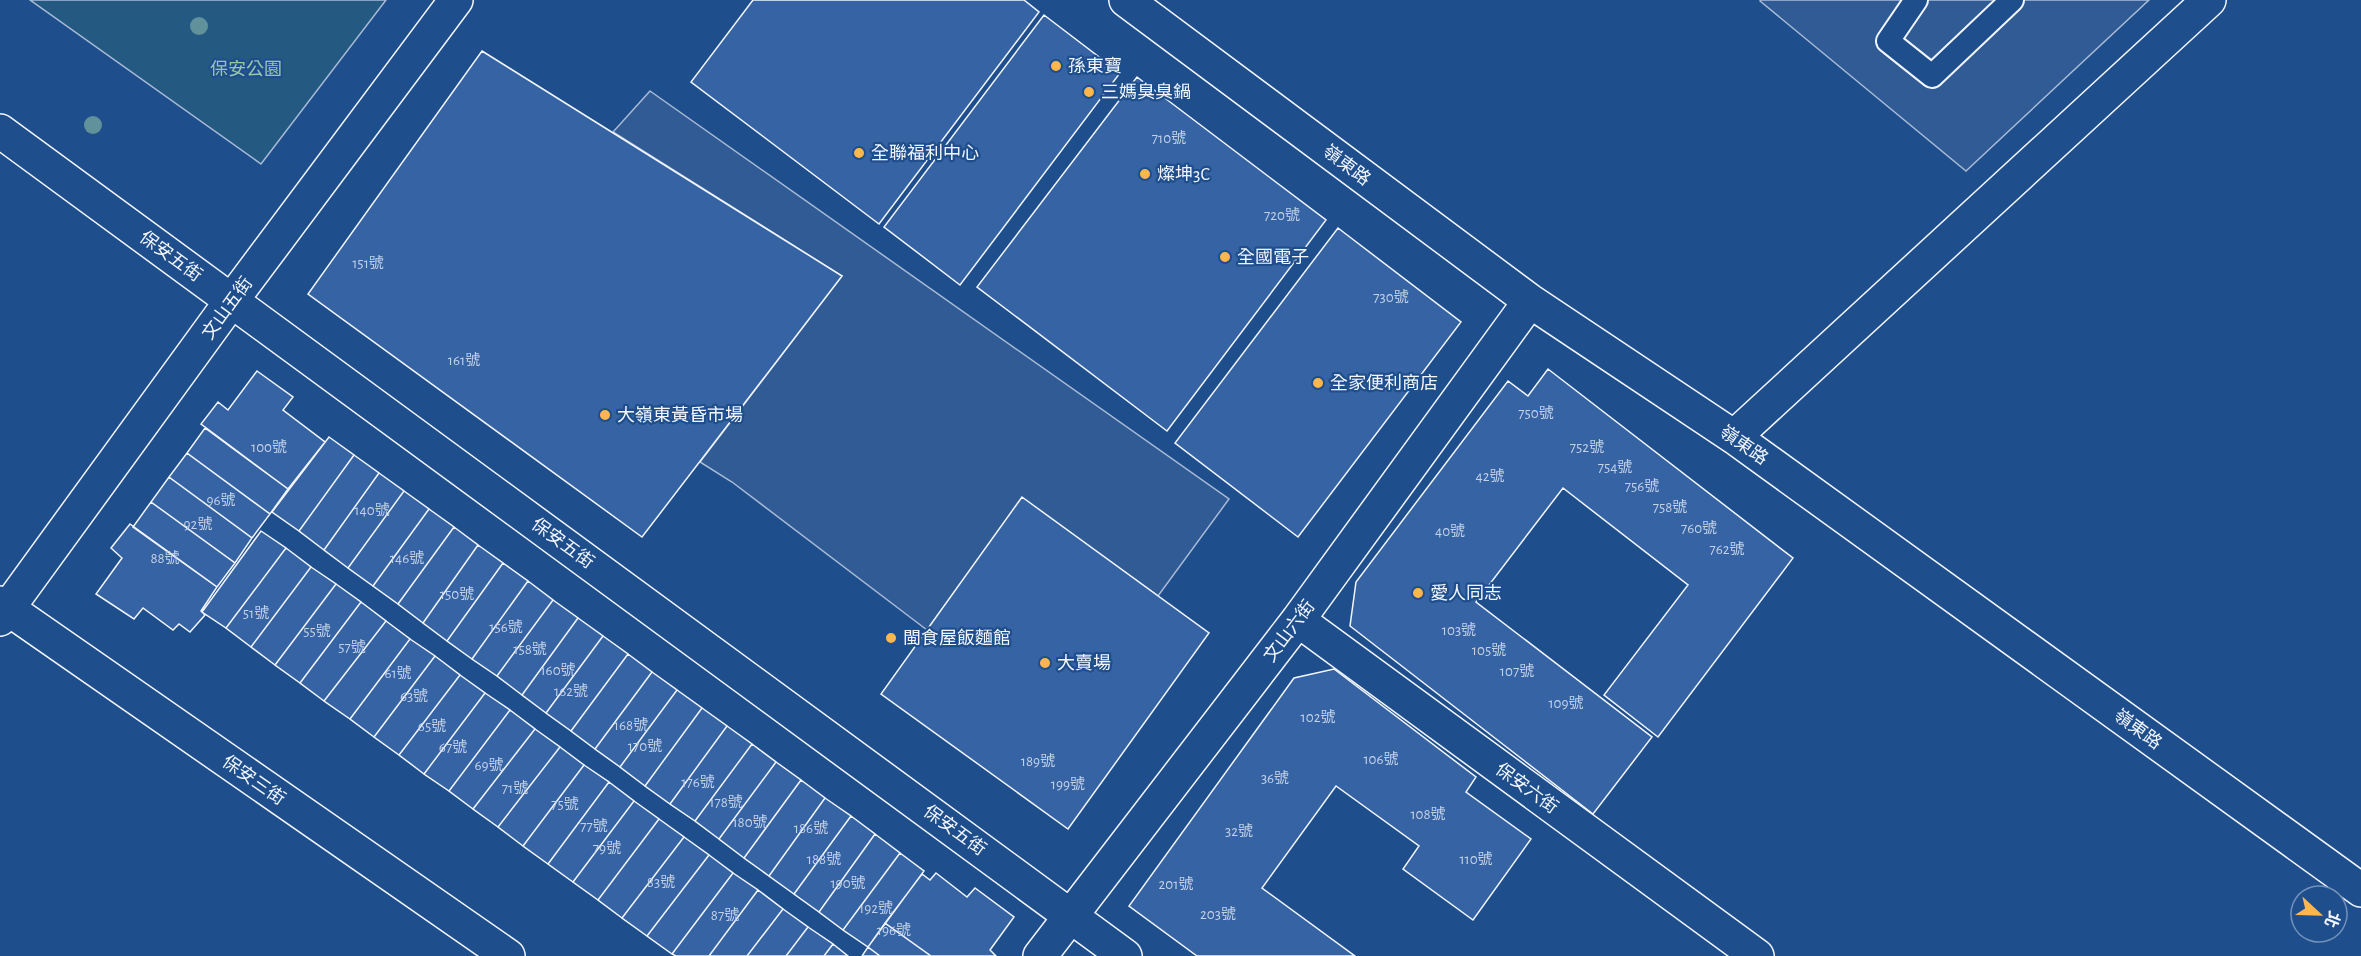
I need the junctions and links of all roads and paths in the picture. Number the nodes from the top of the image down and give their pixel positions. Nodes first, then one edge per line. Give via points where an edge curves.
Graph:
1 (456, 0) edge
2 (1126, 0) edge
3 (1916, 0) edge
4 (2012, 0) edge
5 (2209, 0) edge
6 (0, 131) edge
7 (232, 300) junction
8 (1530, 301) junction
9 (1734, 437) junction
10 (2, 610) edge
11 (1298, 620) junction
12 (2361, 890) edge
13 (1071, 914) junction
14 (508, 956) edge
15 (1040, 956) edge
16 (1125, 956) edge
17 (1756, 956) edge

1 - 7 street, 文山五街
2 - 8 street, 嶺東路
3 - 4 lane via 1888,40 1932,76
5 - 9 street
6 - 7 street, 保安五街
7 - 10 street, 文山五街
7 - 13 street, 保安五街
8 - 9 street, 嶺東路
8 - 11 street, 文山六街
9 - 12 street, 嶺東路
10 - 14 street, 保安三街
11 - 13 street, 文山六街
11 - 17 street, 保安六街
13 - 15 street, 文山六街
13 - 16 street, 保安五街

